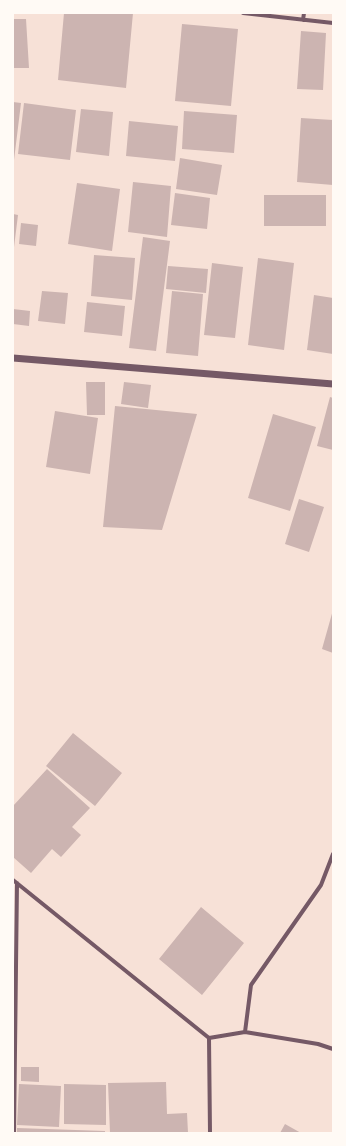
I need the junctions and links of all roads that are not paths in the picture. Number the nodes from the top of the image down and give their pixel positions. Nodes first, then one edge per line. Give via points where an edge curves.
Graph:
1 (242, 13) edge
2 (304, 13) edge
3 (303, 20) junction
4 (333, 23) edge
5 (13, 358) edge
6 (333, 384) edge
7 (333, 854) edge
8 (15, 882) edge
9 (245, 1032) junction
10 (209, 1038) junction
11 (333, 1049) edge
12 (14, 1133) edge
13 (210, 1133) edge

1 - 3 street
2 - 3 street
3 - 4 street
5 - 6 street
7 - 9 street via 321,885 251,986
8 - 10 street
8 - 12 street
9 - 10 street
9 - 11 street via 318,1044
10 - 13 street

